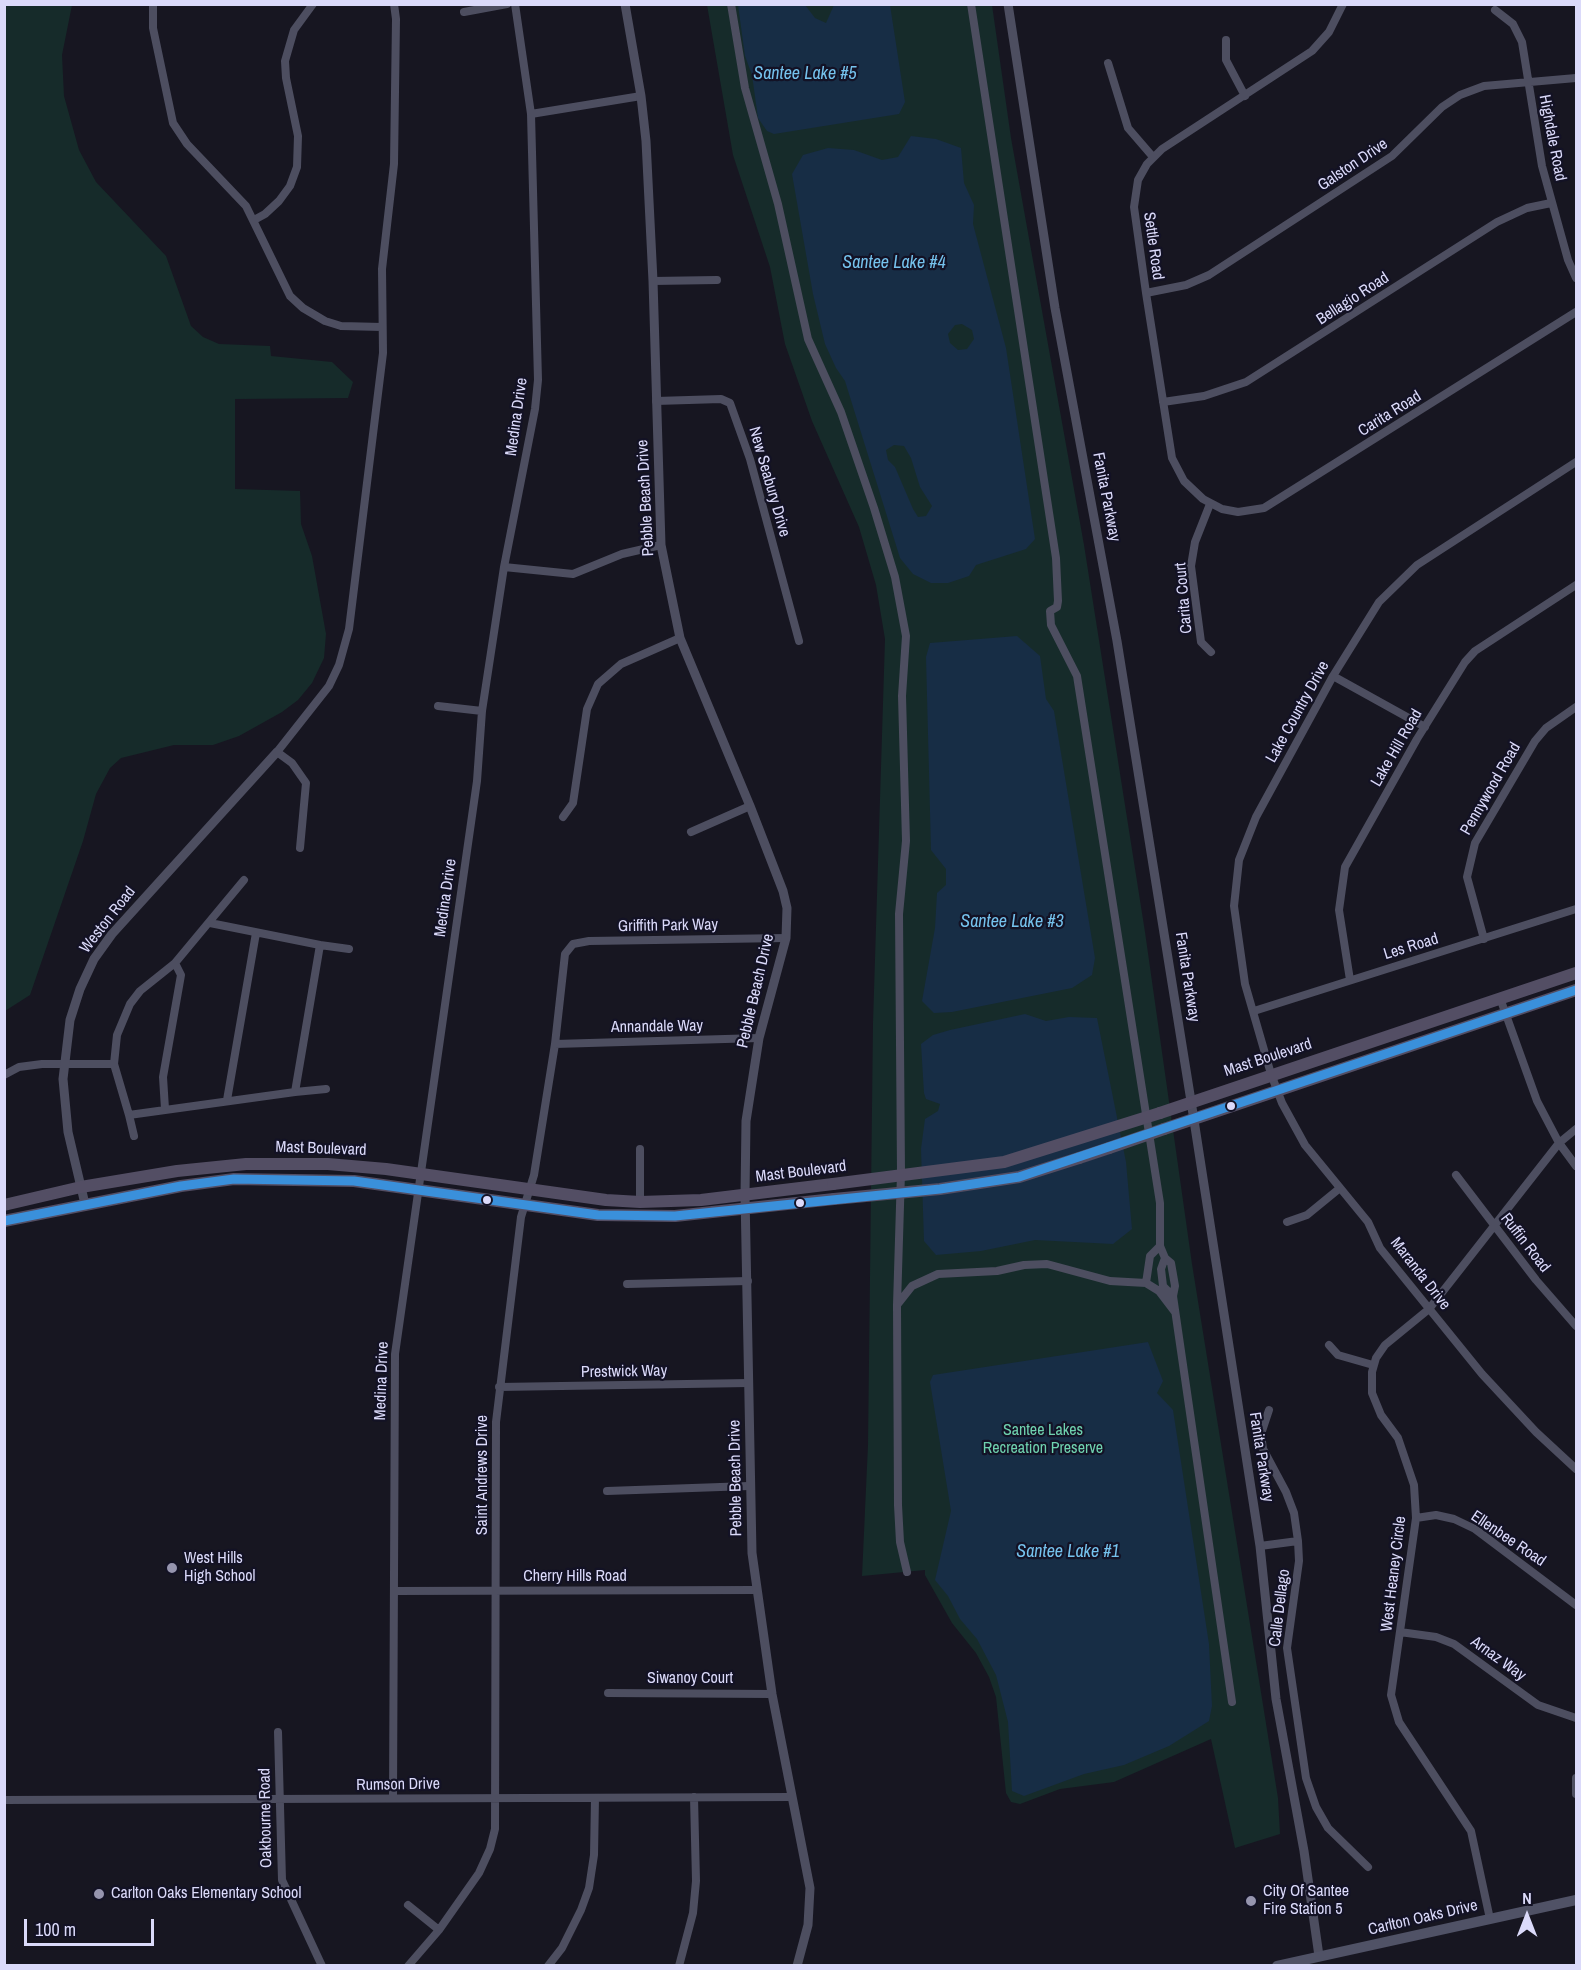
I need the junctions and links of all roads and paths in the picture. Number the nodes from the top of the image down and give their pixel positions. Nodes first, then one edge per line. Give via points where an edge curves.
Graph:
1 (153, 4) edge
2 (313, 4) edge
3 (394, 4) edge
4 (507, 4) edge
5 (515, 4) edge
6 (625, 4) edge
7 (731, 4) edge
8 (971, 4) edge
9 (1008, 4) edge
10 (1343, 4) edge
11 (1495, 10) dead end
12 (464, 12) dead end
13 (1226, 40) dead end
14 (1108, 63) dead end
15 (1576, 78) edge
16 (1527, 81) junction
17 (641, 96) junction
18 (1245, 96) junction
19 (531, 114) junction
20 (1153, 157) junction
21 (1551, 203) junction
22 (254, 220) junction
23 (1576, 278) edge
24 (717, 280) dead end
25 (653, 281) junction
26 (1146, 293) junction
27 (1576, 312) edge
28 (382, 327) junction
29 (656, 400) junction
30 (1163, 402) junction
31 (1576, 462) edge
32 (1210, 504) junction
33 (661, 545) junction
34 (504, 567) junction
35 (1576, 585) edge
36 (680, 638) junction
37 (799, 641) dead end
38 (1211, 652) dead end
39 (1333, 676) junction
40 (438, 706) dead end
41 (1576, 707) edge
42 (482, 711) junction
43 (1425, 727) junction
44 (277, 752) junction
45 (750, 806) junction
46 (563, 817) dead end
47 (691, 832) dead end
48 (300, 848) dead end
49 (244, 880) dead end
50 (1576, 909) edge
51 (210, 923) junction
52 (256, 933) junction
53 (786, 938) junction
54 (1484, 939) junction
55 (320, 945) junction
56 (349, 950) dead end
57 (175, 963) junction
58 (564, 963) joint
59 (1576, 973) edge
60 (1350, 980) junction
61 (1576, 990) edge
62 (1500, 998) junction
63 (1254, 1011) junction
64 (1505, 1012) junction
65 (759, 1038) junction
66 (555, 1044) junction
67 (65, 1064) junction
68 (114, 1064) junction
69 (1271, 1074) junction
70 (4, 1075) edge
71 (326, 1089) dead end
72 (1276, 1089) junction
73 (295, 1092) junction
74 (227, 1100) junction
75 (1191, 1101) junction
76 (165, 1109) junction
77 (129, 1115) junction
78 (1194, 1118) junction
79 (1576, 1129) edge
80 (134, 1136) dead end
81 (1559, 1143) junction
82 (640, 1149) dead end
83 (1576, 1166) edge
84 (420, 1173) junction
85 (1456, 1175) dead end
86 (81, 1187) junction
87 (1340, 1188) junction
88 (418, 1190) junction
89 (530, 1190) junction
90 (745, 1195) junction
91 (640, 1202) junction
92 (85, 1204) junction
93 (525, 1204) junction
94 (4, 1205) edge
95 (745, 1210) junction
96 (4, 1221) edge
97 (1287, 1222) dead end
98 (1494, 1226) junction
99 (1160, 1246) junction
100 (1165, 1258) junction
101 (748, 1281) junction
102 (1146, 1283) junction
103 (627, 1284) dead end
104 (1173, 1296) junction
105 (897, 1305) junction
106 (1429, 1309) junction
107 (1177, 1316) junction
108 (1576, 1326) edge
109 (1329, 1345) dead end
110 (1373, 1365) junction
111 (749, 1383) junction
112 (499, 1387) junction
113 (1269, 1410) dead end
114 (1576, 1469) edge
115 (749, 1486) junction
116 (607, 1491) dead end
117 (1416, 1518) junction
118 (1298, 1540) junction
119 (1260, 1546) junction
120 (908, 1572) dead end
121 (756, 1590) junction
122 (394, 1591) junction
123 (497, 1591) junction
124 (1576, 1605) edge
125 (1400, 1632) junction
126 (608, 1693) dead end
127 (772, 1694) junction
128 (1232, 1702) dead end
129 (1576, 1718) edge
130 (278, 1732) dead end
131 (1576, 1778) edge
132 (1576, 1794) edge
133 (496, 1797) junction
134 (694, 1797) junction
135 (791, 1797) junction
136 (393, 1798) junction
137 (595, 1798) junction
138 (4, 1800) edge
139 (280, 1801) junction
140 (1368, 1867) dead end
141 (1576, 1900) edge
142 (408, 1905) dead end
143 (1490, 1919) junction
144 (439, 1930) junction
145 (1320, 1961) edge
146 (322, 1965) edge
147 (408, 1965) edge
148 (548, 1965) edge
149 (678, 1965) edge
150 (797, 1965) edge
151 (1276, 1965) edge

1 - 22 street via 153,28 173,123
2 - 22 street via 294,30 285,62 298,136 297,167 279,201
3 - 28 street via 394,172 382,269
4 - 12 street
5 - 19 street, Medina Drive
6 - 17 street, Pebble Beach Drive
7 - 105 street via 745,88 780,213 808,339 841,412 874,508 895,577 906,636 902,696 906,841 899,914 901,1173
8 - 99 street via 1056,558 1058,601 1050,611 1051,625 1077,676 1160,1203
9 - 75 street, Fanita Parkway via 1055,308 1118,641
10 - 18 street, Settle Road via 1329,32 1312,51
11 - 16 street, Highdale Road via 1513,24 1522,42
13 - 18 street via 1226,60
14 - 20 street via 1128,128
15 - 16 street, Galston Drive
16 - 21 street, Highdale Road
16 - 26 street, Galston Drive via 1484,86 1460,95 1442,107 1392,156 1209,275 1186,285
17 - 19 street
17 - 25 street, Pebble Beach Drive
18 - 20 street, Settle Road
19 - 34 street, Medina Drive via 538,380 536,409
20 - 26 street, Settle Road via 1138,180 1134,207
21 - 23 street, Highdale Road
21 - 30 street, Bellagio Road via 1527,208 1497,222 1246,382 1204,396
22 - 28 street via 286,288 303,308 333,324
24 - 25 street
25 - 29 street, Pebble Beach Drive
26 - 30 street, Settle Road
27 - 32 street, Carita Road via 1272,504 1238,512
28 - 44 street via 381,381 346,641 323,695
29 - 33 street, Pebble Beach Drive
29 - 37 street, New Seabury Drive via 721,399 730,403 750,459
30 - 32 street, Settle Road via 1176,466 1190,488
31 - 39 street, Lake Country Drive via 1402,577 1371,612
32 - 38 street, Carita Court via 1191,566 1201,642
33 - 34 street via 631,551 573,573
33 - 36 street, Pebble Beach Drive
34 - 42 street, Medina Drive
35 - 43 street, Lake Hill Road via 1480,646 1465,662
36 - 45 street, Pebble Beach Drive
36 - 46 street via 621,664 598,684 587,709 573,803
39 - 43 street
39 - 63 street, Lake Country Drive via 1256,818 1239,860 1234,915 1245,984
40 - 42 street
41 - 54 street, Pennywood Road via 1535,741 1475,843 1467,877
42 - 84 street, Medina Drive via 477,781
43 - 60 street, Lake Hill Road via 1346,867 1339,910
44 - 48 street via 292,763 306,783
44 - 67 street, Weston Road via 103,946 74,1004
45 - 47 street
45 - 53 street, Pebble Beach Drive via 783,891
49 - 51 street
50 - 54 street, Les Road
51 - 52 street
51 - 57 street
52 - 55 street
52 - 74 street
53 - 58 street, Griffith Park Way via 580,942 567,950
53 - 65 street, Pebble Beach Drive
54 - 60 street, Les Road
55 - 56 street
55 - 73 street
57 - 68 street via 130,1004 117,1035
57 - 76 street via 181,975 162,1077
58 - 66 street, Saint Andrews Drive
59 - 62 main road, Mast Boulevard
60 - 63 street, Les Road
61 - 64 main road, Mast Boulevard
62 - 64 street
62 - 69 main road, Mast Boulevard
63 - 69 street, Lake Country Drive
64 - 72 main road, Mast Boulevard
64 - 81 street via 1537,1101
65 - 66 street, Annandale Way
65 - 90 street, Pebble Beach Drive via 746,1121
66 - 89 street, Saint Andrews Drive
67 - 68 street
67 - 70 street via 19,1067
67 - 86 street, Weston Road via 68,1132
68 - 77 street
69 - 72 street, Maranda Drive
69 - 75 main road, Mast Boulevard
71 - 73 street
72 - 78 main road, Mast Boulevard
72 - 87 street, Maranda Drive via 1305,1145
73 - 74 street
74 - 76 street
75 - 78 street, Fanita Parkway
75 - 90 main road, Mast Boulevard, bridge via 1004,1162
76 - 77 street
77 - 80 street
78 - 95 main road, Mast Boulevard, bridge via 1019,1176 940,1189
78 - 119 street, Fanita Parkway
79 - 81 street
81 - 83 street
81 - 98 street
82 - 91 street
84 - 86 main road, Mast Boulevard via 327,1164 246,1164
84 - 88 street, Medina Drive
84 - 89 main road, Mast Boulevard
85 - 98 street, Ruffin Road
86 - 92 street, Weston Road
86 - 94 main road, Mast Boulevard
87 - 97 street via 1307,1215
87 - 106 street, Maranda Drive via 1368,1222 1380,1248
88 - 92 main road, Mast Boulevard via 354,1181 234,1179
88 - 93 main road, Mast Boulevard
88 - 122 street, Medina Drive via 395,1354
89 - 91 main road, Mast Boulevard
89 - 93 street, Saint Andrews Drive
90 - 91 main road, Mast Boulevard
90 - 95 street, Pebble Beach Drive
92 - 96 main road, Mast Boulevard
93 - 95 main road, Mast Boulevard via 609,1215 675,1216
93 - 112 street, Saint Andrews Drive
95 - 101 street, Pebble Beach Drive
98 - 106 street
98 - 108 street, Ruffin Road
99 - 100 street
99 - 102 street via 1150,1256
100 - 104 street via 1171,1263
100 - 104 street via 1161,1269 1163,1286
101 - 103 street
101 - 111 street, Pebble Beach Drive
102 - 105 street via 1110,1281 1047,1264 1024,1265 997,1271 938,1274 912,1286
102 - 107 street via 1159,1291
104 - 107 street
105 - 120 street via 898,1505 900,1542
106 - 110 street via 1385,1345
106 - 114 street, Maranda Drive via 1482,1374
107 - 128 street
109 - 110 street via 1338,1355
110 - 117 street, West Heaney Circle via 1372,1394 1398,1438 1414,1485
111 - 112 street, Prestwick Way
111 - 115 street, Pebble Beach Drive
112 - 123 street, Saint Andrews Drive
113 - 118 street, Calle Dellago via 1261,1434 1263,1449 1286,1492
115 - 116 street
115 - 121 street, Pebble Beach Drive
117 - 124 street, Ellenbee Road via 1436,1515 1475,1529
117 - 125 street, West Heaney Circle
118 - 119 street
118 - 140 street, Calle Dellago via 1299,1561 1287,1648 1306,1778 1328,1828
119 - 145 street, Fanita Parkway via 1276,1699
121 - 123 street, Cherry Hills Road
121 - 127 street, Pebble Beach Drive
122 - 123 street, Cherry Hills Road
122 - 136 street, Medina Drive
123 - 133 street, Saint Andrews Drive
125 - 129 street, Arnaz Way via 1454,1644 1538,1705
125 - 143 street, West Heaney Circle via 1391,1695 1399,1722 1471,1831
126 - 127 street, Siwanoy Court
127 - 135 street, Pebble Beach Drive
130 - 139 street, Oakbourne Road
131 - 132 street
133 - 136 street, Rumson Drive
133 - 137 street, Rumson Drive
133 - 144 street, Saint Andrews Drive via 495,1829 487,1857
134 - 135 street, Rumson Drive
134 - 137 street, Rumson Drive
134 - 149 street via 693,1913
135 - 150 street, Pebble Beach Drive via 810,1888 808,1925
136 - 139 street, Rumson Drive
137 - 148 street via 589,1888 562,1948
138 - 139 street, Rumson Drive
139 - 146 street, Oakbourne Road via 282,1880
141 - 143 main road, Carlton Oaks Drive
142 - 144 street
143 - 145 main road, Carlton Oaks Drive
144 - 147 street, Saint Andrews Drive
145 - 151 main road, Carlton Oaks Drive

